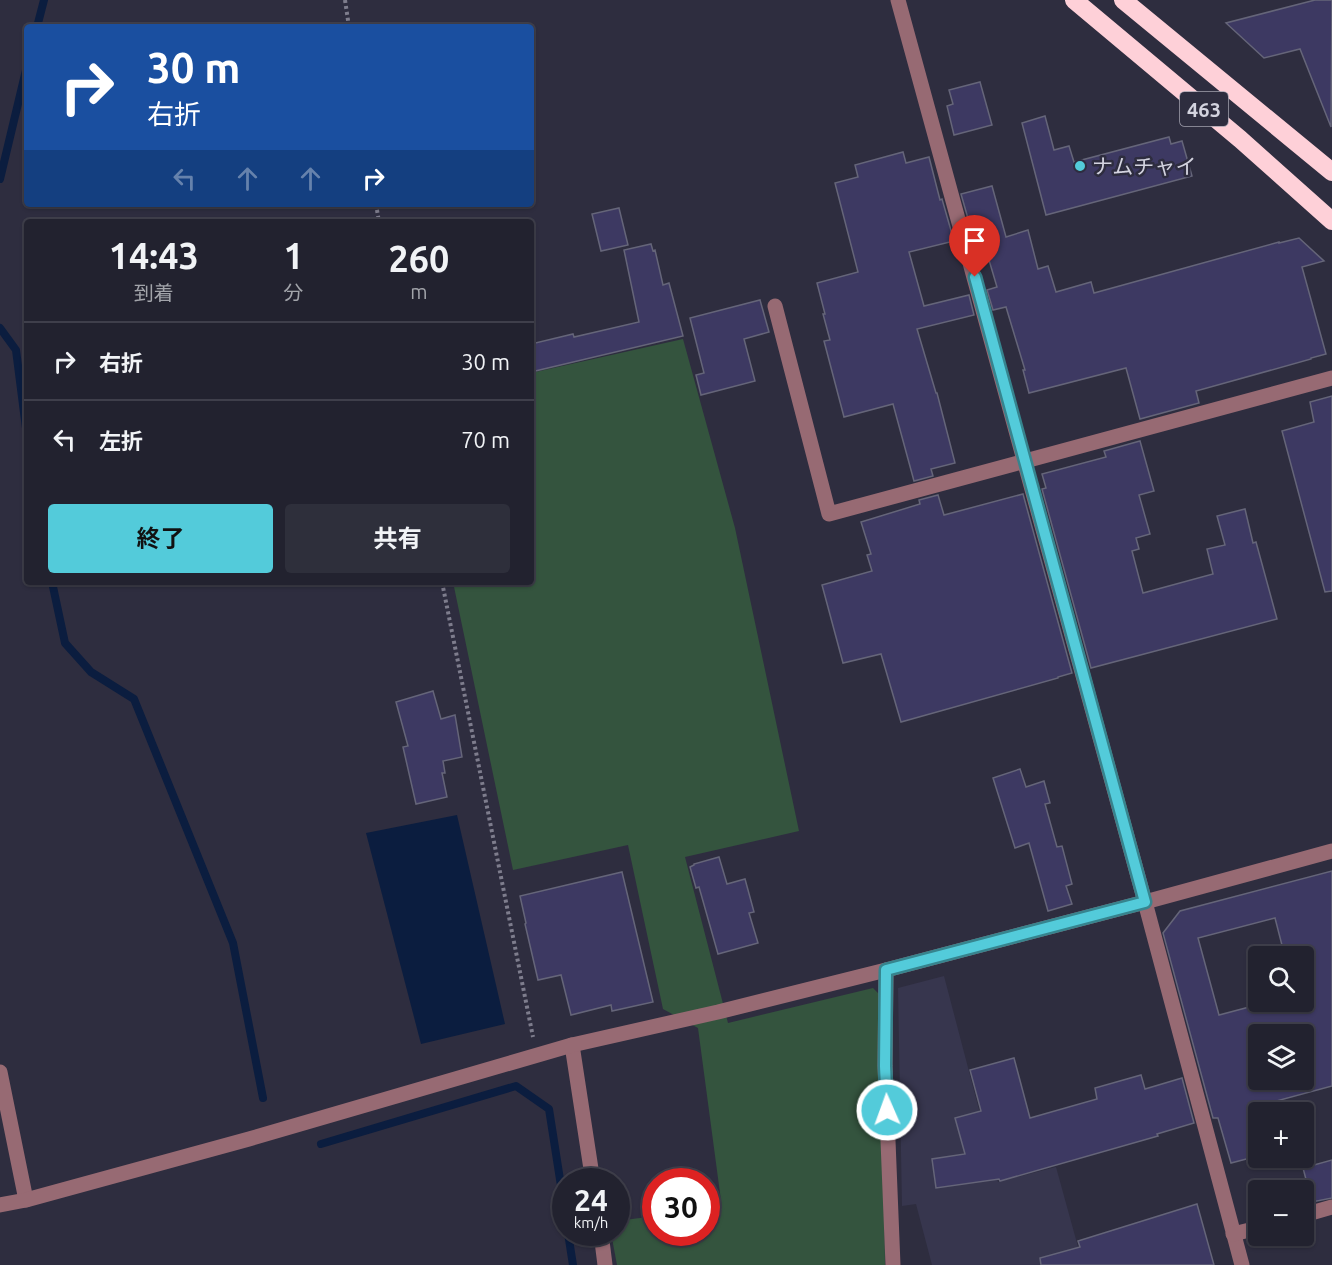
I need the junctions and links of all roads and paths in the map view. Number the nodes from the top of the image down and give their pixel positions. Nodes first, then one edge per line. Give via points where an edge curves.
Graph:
1 (345, 0) edge
2 (898, 0) edge
3 (1074, 0) edge
4 (1123, 0) edge
5 (349, 24) edge
6 (1332, 172) edge
7 (1332, 221) edge
8 (775, 306) dead end
9 (1332, 378) edge
10 (1026, 462) junction
11 (443, 585) edge
12 (1332, 851) edge
13 (1145, 902) junction
14 (886, 970) junction
15 (572, 1045) junction
16 (536, 1055) junction
17 (0, 1072) edge
18 (591, 1168) edge
19 (26, 1200) junction
20 (0, 1205) edge
21 (1332, 1208) edge
22 (1314, 1212) edge
23 (1248, 1230) edge
24 (1233, 1234) junction
25 (603, 1246) edge
26 (605, 1265) edge
27 (893, 1265) edge
28 (1242, 1265) edge

1 - 5 path
2 - 10 street
3 - 7 highway, 463
4 - 6 highway, 463
8 - 10 street via 829,514
9 - 10 street
10 - 13 street
11 - 16 path
12 - 13 street
13 - 14 street
13 - 24 street
14 - 15 street
14 - 27 street via 885,1066
15 - 16 street
15 - 18 street
16 - 19 street
17 - 19 street
19 - 20 street
21 - 22 street
23 - 24 street
24 - 28 street
25 - 26 street

